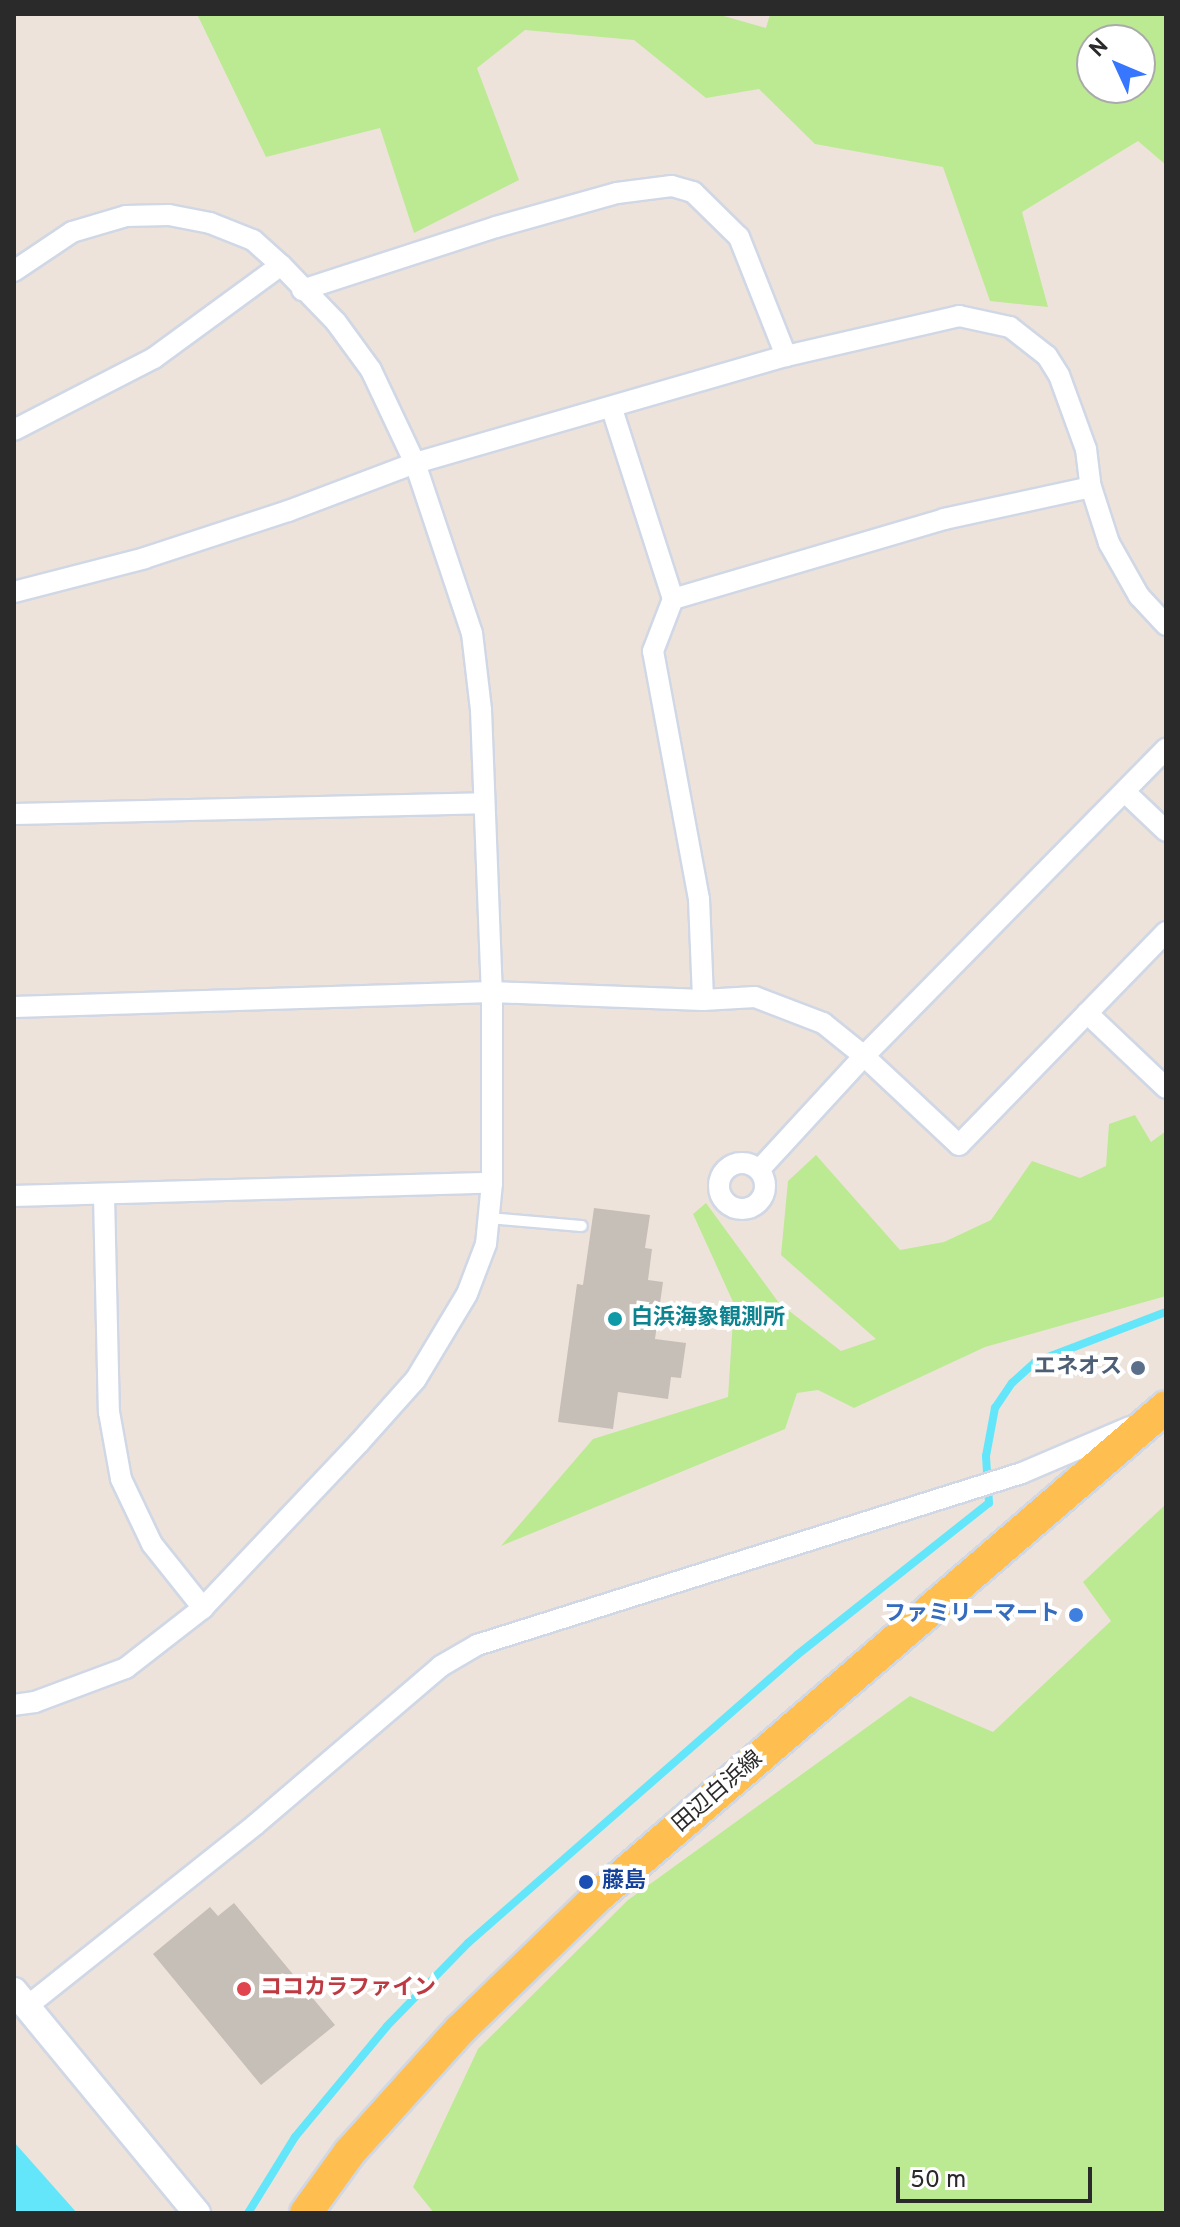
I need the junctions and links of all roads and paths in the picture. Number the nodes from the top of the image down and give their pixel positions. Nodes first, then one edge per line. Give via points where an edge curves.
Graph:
1 (281, 265) junction
2 (14, 271) edge
3 (302, 290) junction
4 (786, 356) junction
5 (612, 409) junction
6 (14, 430) edge
7 (415, 463) junction
8 (1091, 487) junction
9 (14, 592) edge
10 (673, 599) junction
11 (1166, 625) edge
12 (1166, 749) edge
13 (1126, 793) junction
14 (484, 803) junction
15 (14, 814) edge
16 (1166, 831) edge
17 (1166, 932) edge
18 (492, 992) junction
19 (703, 1000) junction
20 (14, 1007) edge
21 (1087, 1013) junction
22 (864, 1056) junction
23 (1166, 1088) edge
24 (759, 1170) dead end
25 (492, 1183) junction
26 (14, 1196) edge
27 (104, 1196) junction
28 (488, 1218) junction
29 (582, 1226) dead end
30 (1161, 1411) edge
31 (203, 1608) junction
32 (14, 1705) edge
33 (20, 1999) edge
34 (197, 2213) edge
35 (306, 2213) edge

1 - 2 street via 253,240 210,223 169,215 126,216 72,232
1 - 3 street
1 - 6 street via 154,358
3 - 4 street via 496,227 617,193 672,186 693,192 739,237
3 - 7 street via 336,322 371,370
4 - 5 street
4 - 8 street via 959,316 1010,327 1029,339 1059,375 1086,449
5 - 7 street
5 - 10 street
7 - 9 street via 145,558
7 - 14 street via 472,633
8 - 10 street via 944,519
8 - 11 street via 1109,543 1139,596
10 - 19 street via 653,651 699,899
12 - 13 street
13 - 16 street
13 - 22 street
14 - 15 street
14 - 18 street
17 - 21 street
18 - 19 street
18 - 20 street
18 - 25 street
19 - 22 street via 755,997 823,1023
21 - 22 street via 959,1145
21 - 23 street
22 - 24 street
25 - 27 street
25 - 28 street
26 - 27 street
27 - 31 street via 109,1412 121,1479 152,1544
28 - 29 lane
28 - 31 street via 486,1244 467,1294 416,1379
30 - 33 street via 1022,1473 477,1645 441,1666 255,1825
30 - 35 main road, 田辺白浜線 via 596,1898 460,2030 350,2152
31 - 32 street via 126,1668
33 - 34 street

